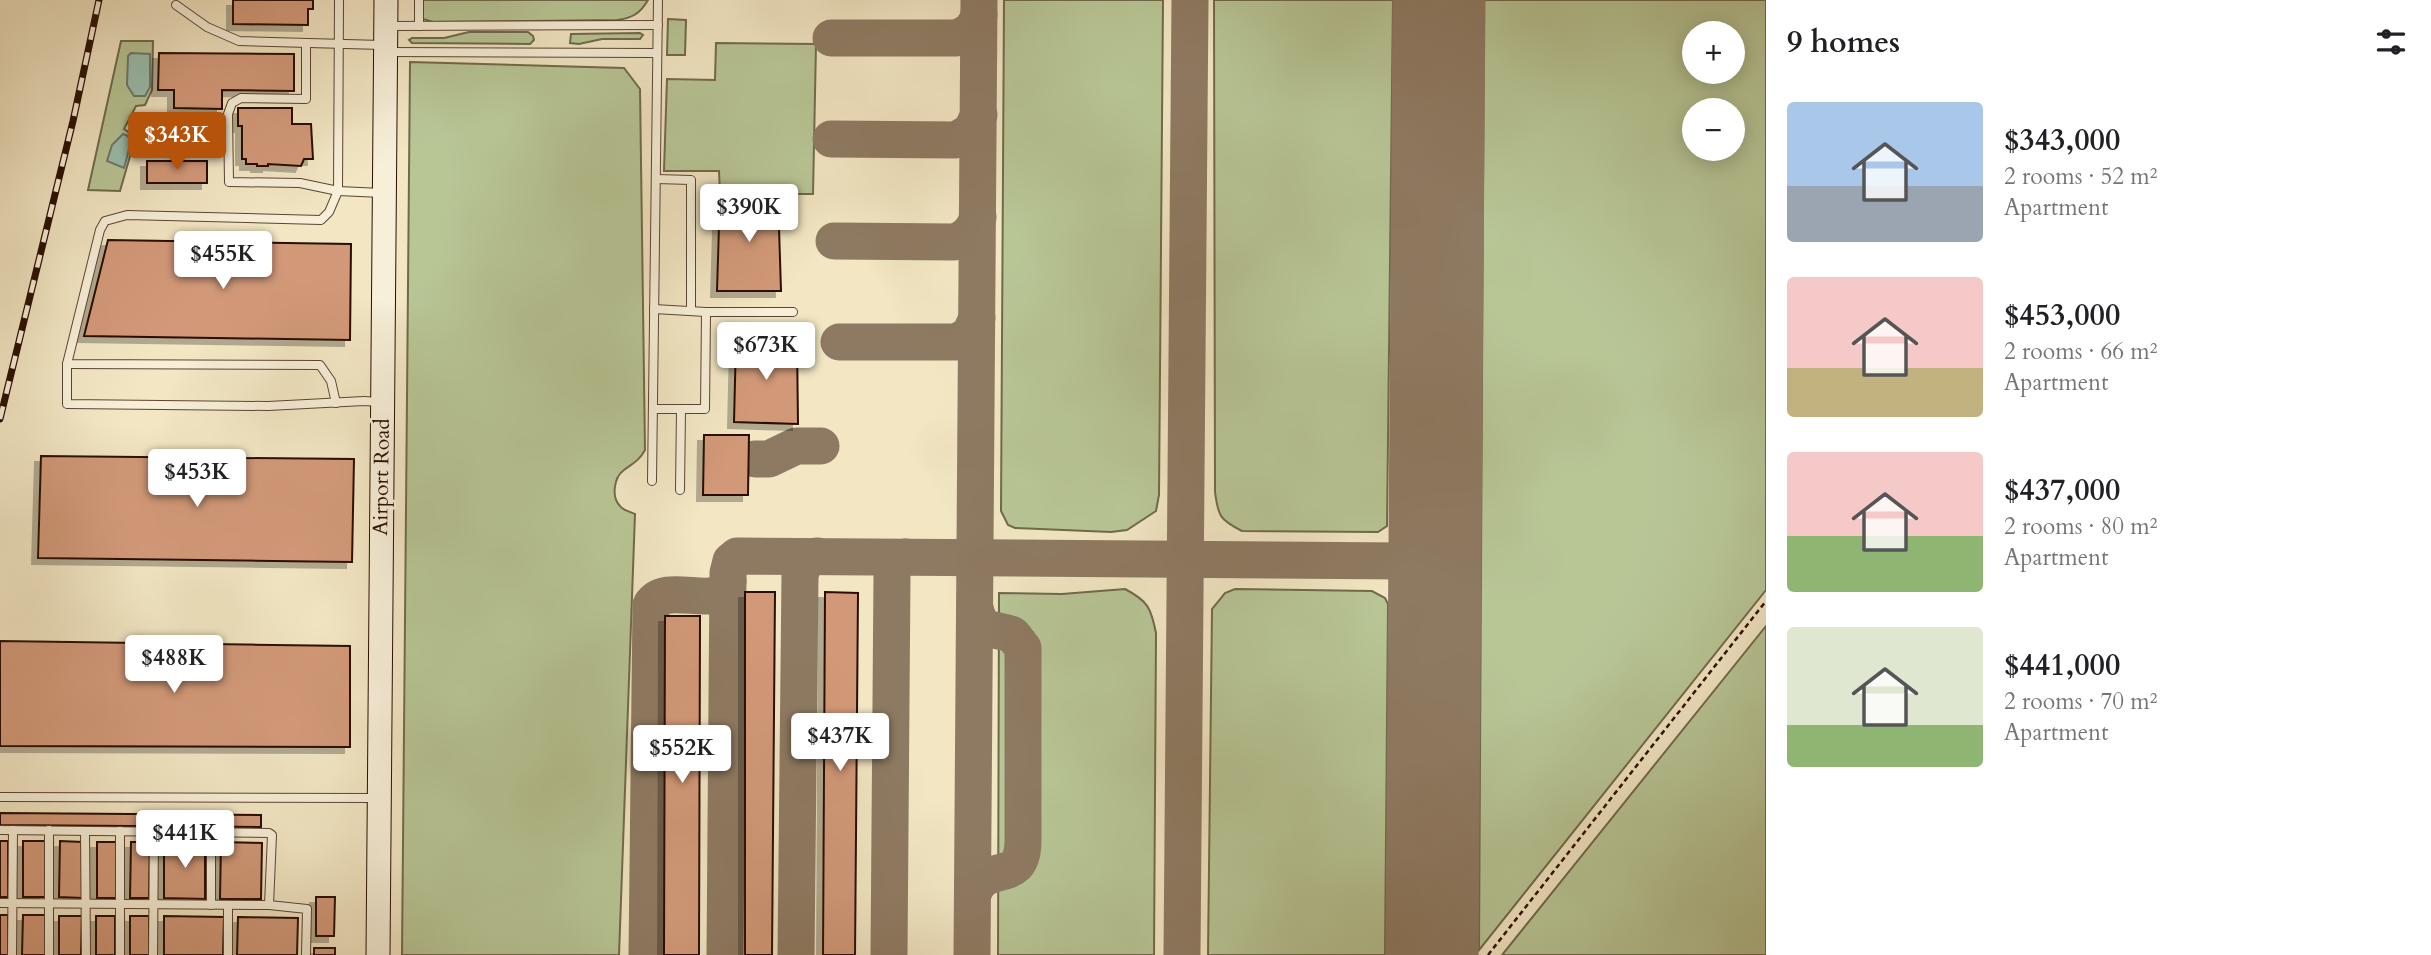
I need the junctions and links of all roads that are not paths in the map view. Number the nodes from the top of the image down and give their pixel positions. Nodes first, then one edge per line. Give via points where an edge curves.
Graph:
1 (338, 0) edge
2 (386, 0) edge
3 (419, 0) edge
4 (658, 0) edge
5 (176, 5) dead end
6 (658, 25) junction
7 (419, 26) junction
8 (385, 41) junction
9 (306, 44) junction
10 (338, 44) junction
11 (657, 53) junction
12 (656, 180) junction
13 (338, 191) junction
14 (384, 193) junction
15 (654, 309) junction
16 (691, 310) junction
17 (706, 312) junction
18 (793, 312) dead end
19 (67, 364) junction
20 (335, 402) junction
21 (382, 403) junction
22 (653, 409) junction
23 (681, 409) junction
24 (652, 481) dead end
25 (680, 490) dead end
26 (0, 797) edge
27 (379, 798) junction
28 (0, 830) edge
29 (13, 830) junction
30 (49, 830) junction
31 (85, 831) junction
32 (120, 831) junction
33 (154, 831) junction
34 (211, 832) junction
35 (0, 904) edge
36 (13, 904) junction
37 (49, 904) junction
38 (85, 904) junction
39 (120, 904) junction
40 (153, 904) junction
41 (211, 905) junction
42 (228, 905) junction
43 (269, 905) junction
44 (12, 955) edge
45 (49, 955) edge
46 (86, 955) edge
47 (120, 955) edge
48 (153, 955) edge
49 (228, 955) edge
50 (306, 955) edge
51 (378, 955) edge

1 - 10 lane
2 - 8 street, Airport Road
3 - 7 lane
4 - 6 lane
5 - 9 lane via 207,27 239,41
6 - 7 lane
6 - 11 lane
7 - 8 lane
8 - 10 lane
8 - 11 lane
8 - 14 street, Airport Road
9 - 10 lane
9 - 13 lane via 306,99 241,98 232,103 228,114 229,182 300,183
10 - 13 lane
11 - 12 lane
12 - 15 lane
12 - 16 lane via 691,180
13 - 14 lane
13 - 19 lane via 321,220 127,215 105,221
14 - 21 street, Airport Road
15 - 16 lane
15 - 22 lane
16 - 17 lane
17 - 18 lane
17 - 23 lane via 705,410
19 - 20 lane via 320,365 331,381
19 - 20 lane via 67,404
20 - 21 lane
21 - 27 street, Airport Road
22 - 23 lane
22 - 24 lane
23 - 25 lane
26 - 27 lane
27 - 51 street, Airport Road
28 - 29 lane
29 - 30 lane
29 - 36 lane
30 - 31 lane
30 - 37 lane
31 - 32 lane
31 - 38 lane
32 - 33 lane
32 - 39 lane
33 - 34 lane
33 - 40 lane
34 - 41 lane
34 - 43 lane via 270,832
35 - 36 lane
36 - 37 lane
36 - 44 lane
37 - 38 lane
37 - 45 lane
38 - 39 lane
38 - 46 lane
39 - 40 lane
39 - 47 lane
40 - 41 lane
40 - 48 lane
41 - 42 lane
42 - 43 lane
42 - 49 lane
43 - 50 lane via 307,909

